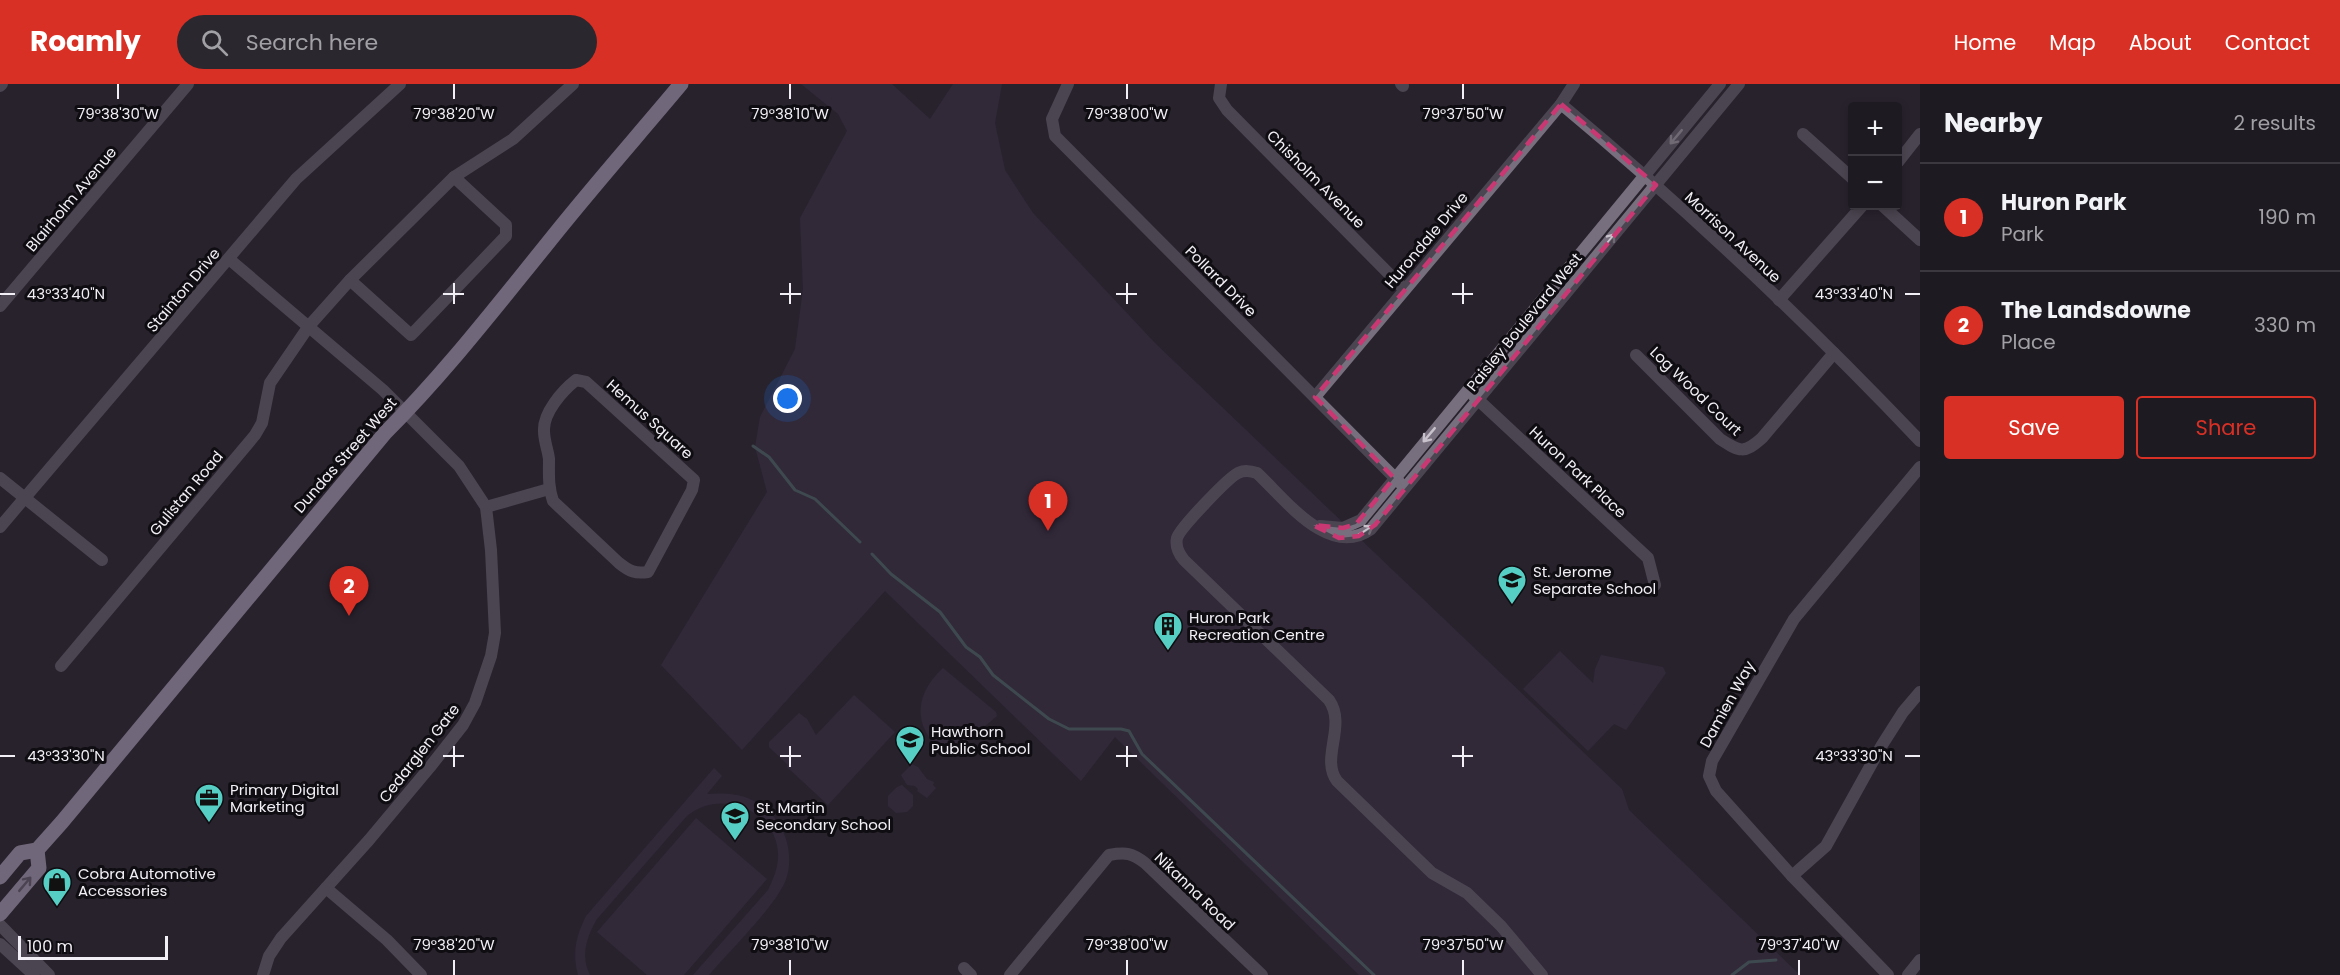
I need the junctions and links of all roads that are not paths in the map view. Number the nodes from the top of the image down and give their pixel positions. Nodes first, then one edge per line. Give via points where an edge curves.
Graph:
1 (188, 84) edge
2 (400, 84) edge
3 (573, 84) edge
4 (681, 84) edge
5 (1068, 84) edge
6 (1221, 84) edge
7 (1574, 84) edge
8 (1720, 84) edge
9 (1739, 84) edge
10 (1561, 104) junction
11 (1803, 134) dead end
12 (1920, 134) edge
13 (1902, 157) edge
14 (1645, 174) junction
15 (1848, 174) edge
16 (454, 177) junction
17 (1656, 185) junction
18 (1858, 210) edge
19 (1887, 210) edge
20 (1920, 240) edge
21 (229, 259) junction
22 (350, 280) junction
23 (1404, 289) junction
24 (1779, 300) junction
25 (0, 306) edge
26 (309, 326) junction
27 (1834, 353) junction
28 (1636, 355) dead end
29 (1467, 390) junction
30 (1315, 397) junction
31 (1479, 400) junction
32 (405, 412) junction
33 (1920, 441) edge
34 (1920, 467) edge
35 (0, 478) edge
36 (1394, 478) junction
37 (1405, 488) junction
38 (549, 489) junction
39 (25, 498) junction
40 (486, 507) junction
41 (1312, 525) junction
42 (0, 527) edge
43 (102, 560) dead end
44 (1655, 585) dead end
45 (61, 666) dead end
46 (1920, 692) edge
47 (37, 850) junction
48 (1792, 876) junction
49 (0, 877) edge
50 (326, 888) junction
51 (0, 914) edge
52 (0, 925) edge
53 (0, 944) edge
54 (1920, 960) edge
55 (34, 975) edge
56 (49, 975) edge
57 (263, 975) edge
58 (421, 975) edge
59 (1010, 975) edge
60 (1262, 975) edge
61 (1542, 975) edge
62 (1888, 975) edge
63 (1908, 975) edge

1 - 25 street, Blairholm Avenue
2 - 21 street, Stainton Drive via 296,179
3 - 16 street, Gulistan Road via 513,139
4 - 32 main road, Dundas Street West via 508,295
5 - 30 street, Pollard Drive via 1052,119 1055,136
6 - 23 street, Chisholm Avenue via 1219,98 1227,110
7 - 10 street
8 -> 14 street, Paisley Boulevard West
9 - 17 street, Paisley Boulevard West
10 - 14 street, Morrison Avenue
10 - 23 street, Hurondale Drive
11 - 15 street
12 - 13 street
14 - 17 street, Morrison Avenue
14 - 29 street, Paisley Boulevard West
16 - 22 street, Gulistan Road
16 - 22 street via 506,225 506,236 416,331 411,334
17 - 24 street, Morrison Avenue
31 -> 17 street, Paisley Boulevard West
18 - 24 street
19 - 20 street
21 - 26 street, Cedarglen Gate
21 - 39 street, Stainton Drive
22 - 26 street, Gulistan Road
23 - 30 street, Hurondale Drive
24 - 27 street, Morrison Avenue
26 - 32 street, Cedarglen Gate
26 - 45 street, Gulistan Road via 270,383 262,423 255,435
27 - 28 street, Log Wood Court via 1762,438 1743,450 1720,439
27 - 33 street, Morrison Avenue
29 - 31 street, Huron Park Place
29 -> 36 street, Paisley Boulevard West
30 - 36 street, Pollard Drive
31 - 37 street, Paisley Boulevard West
31 - 44 street, Huron Park Place via 1648,558
32 - 40 street, Cedarglen Gate via 459,466
32 - 47 main road, Dundas Street West
34 - 48 street, Damien Way via 1794,619 1712,761 1709,776 1716,791
35 - 39 street
36 - 37 street, Pollard Drive
36 - 41 street, Paisley Boulevard West via 1356,524 1343,528
41 -> 37 street, Paisley Boulevard West via 1334,537 1359,536 1376,525
38 - 38 street, Hemus Square via 554,501 579,526 619,563 639,573 648,572 694,480 586,382 576,380 565,389 543,428 549,455
38 - 40 street
39 - 42 street, Stainton Drive
39 - 43 street
40 - 50 street, Cedarglen Gate via 495,633 475,703 430,767
41 - 61 street, Paisley Boulevard West via 1257,473 1240,472 1182,528 1177,549 1329,700 1337,717 1331,767 1337,782 1428,870 1467,893
46 - 48 street via 1882,745 1826,846
47 - 49 main road, Dundas Street West via 20,853
51 -> 47 main road, Dundas Street West via 39,867
48 - 62 street, Damien Way
50 - 57 street, Cedarglen Gate via 281,938
50 - 58 street
52 - 56 street
53 - 55 street
54 - 63 street
59 - 60 street, Nikanna Road via 1109,855 1125,852 1145,863

